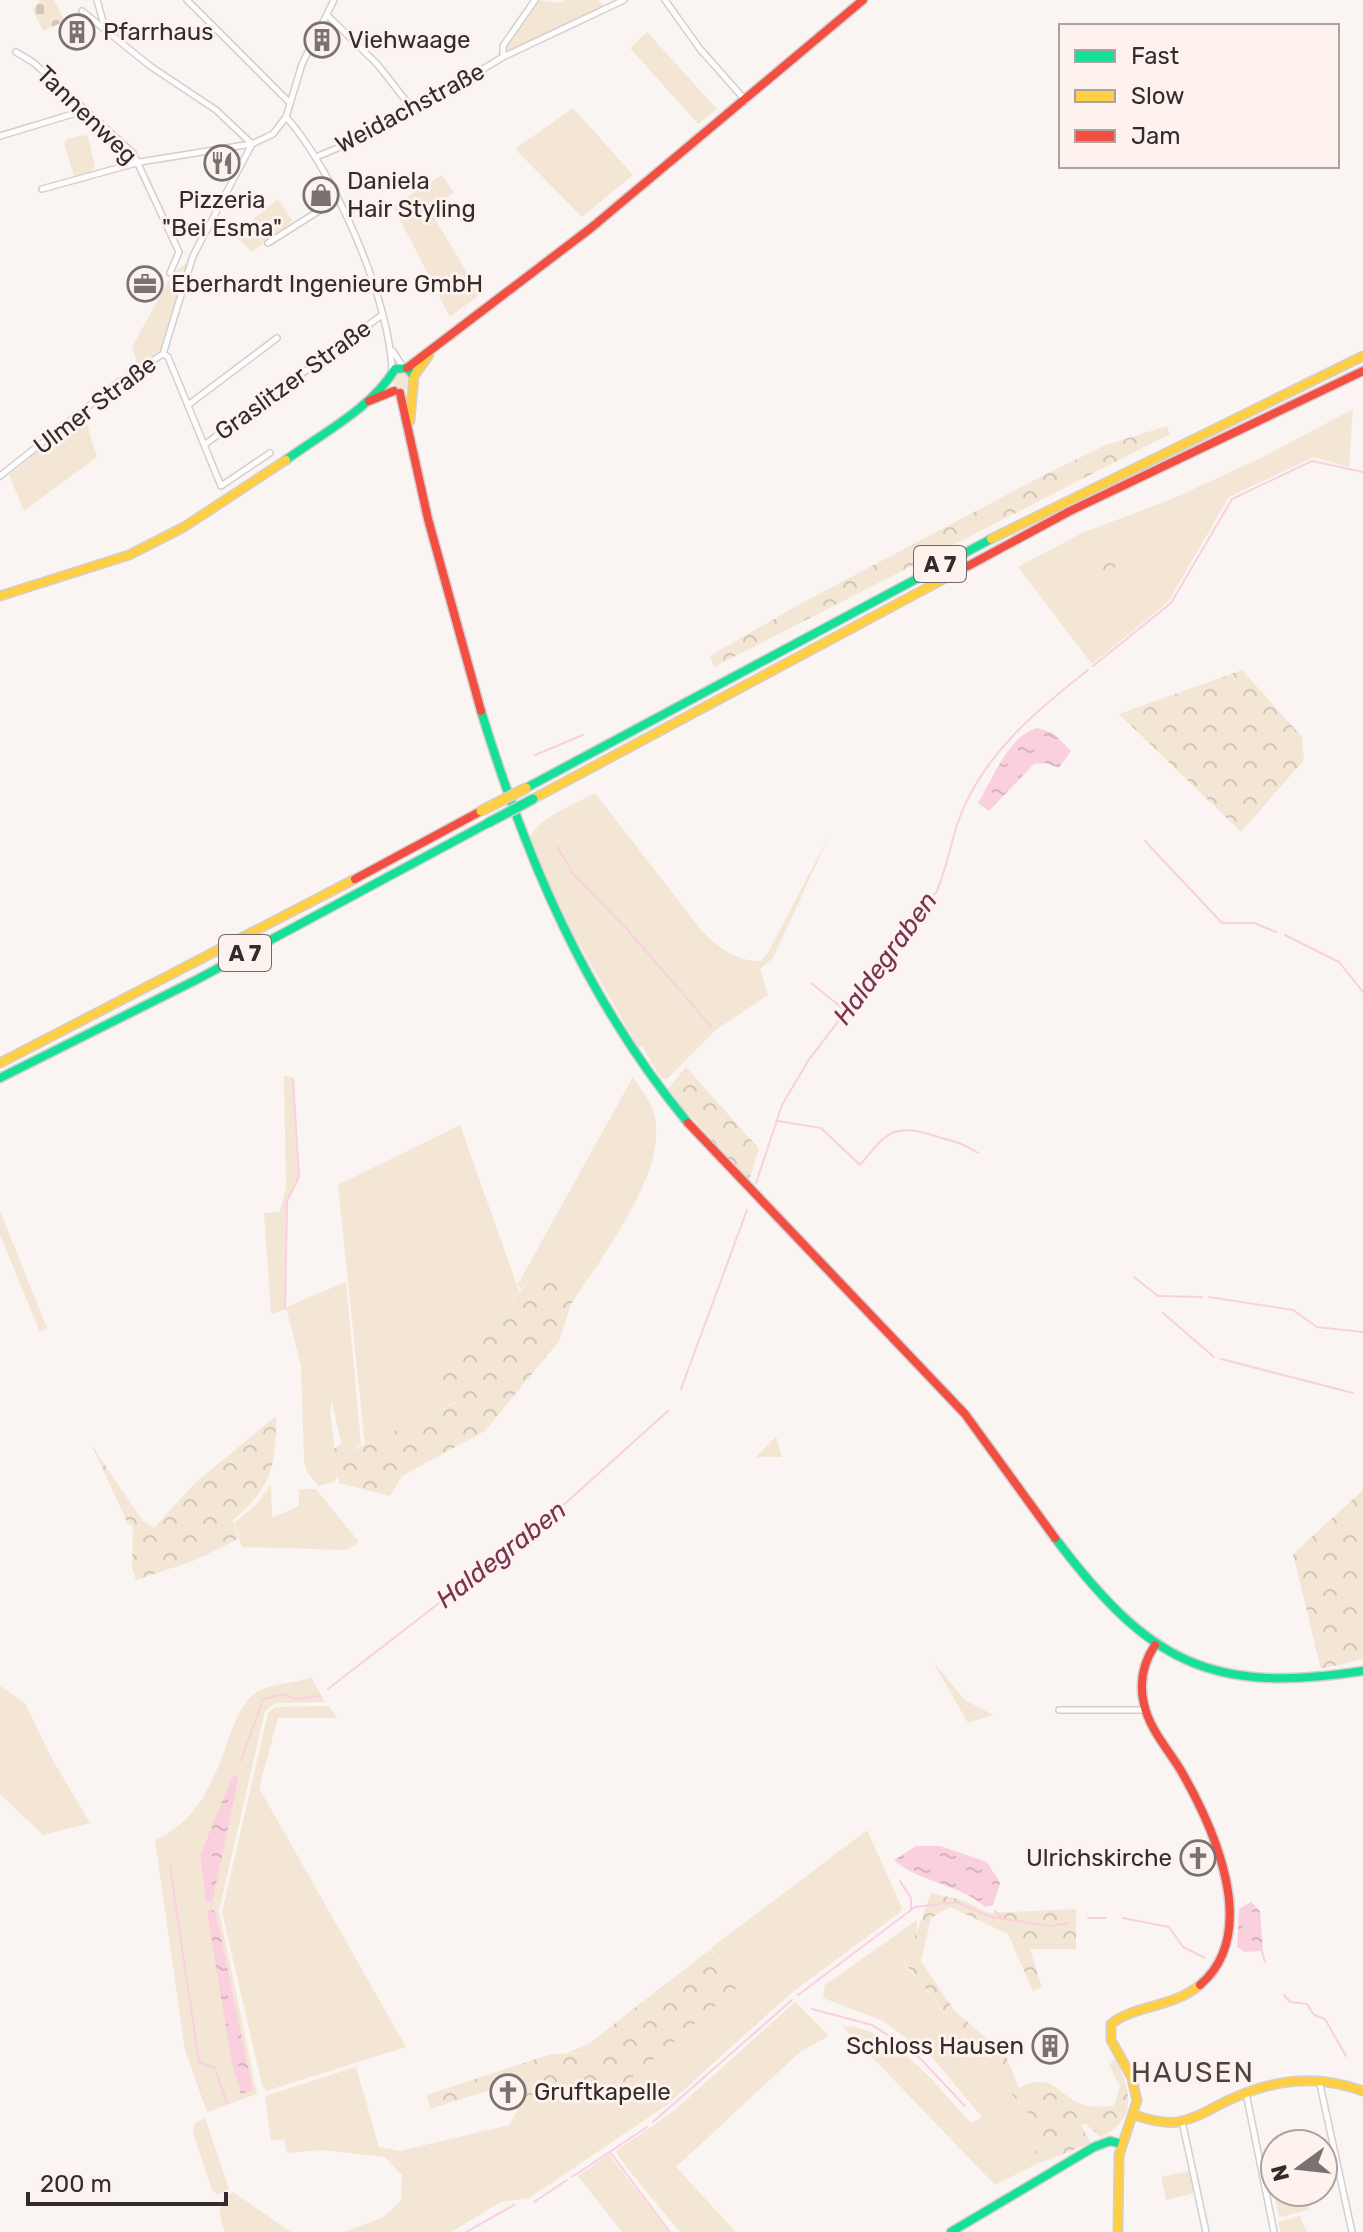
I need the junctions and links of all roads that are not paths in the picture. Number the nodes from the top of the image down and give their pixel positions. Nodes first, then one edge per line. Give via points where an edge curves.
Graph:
1 (97, 0) edge
2 (187, 0) edge
3 (334, 0) edge
4 (535, 0) edge
5 (624, 0) edge
6 (665, 0) edge
7 (863, 0) edge
8 (82, 11) dead end
9 (327, 15) junction
10 (104, 26) junction
11 (16, 52) dead end
12 (503, 57) junction
13 (288, 101) junction
14 (746, 101) junction
15 (86, 110) junction
16 (414, 111) junction
17 (286, 117) junction
18 (0, 136) edge
19 (252, 144) junction
20 (316, 157) junction
21 (140, 162) junction
22 (42, 189) dead end
23 (336, 200) junction
24 (268, 243) dead end
25 (170, 273) dead end
26 (382, 315) junction
27 (277, 338) dead end
28 (390, 346) junction
29 (163, 354) junction
30 (1363, 356) edge
31 (408, 370) junction
32 (1363, 371) edge
33 (393, 384) junction
34 (412, 389) junction
35 (188, 405) junction
36 (410, 431) junction
37 (204, 445) junction
38 (270, 453) dead end
39 (0, 476) edge
40 (0, 596) edge
41 (0, 1063) edge
42 (0, 1078) edge
43 (1155, 1645) junction
44 (1363, 1671) edge
45 (1059, 1710) dead end
46 (1146, 1710) junction
47 (1319, 2079) junction
48 (1363, 2091) edge
49 (1246, 2093) junction
50 (1134, 2115) junction
51 (1182, 2121) junction
52 (1122, 2144) junction
53 (951, 2232) edge
54 (1118, 2232) edge
55 (1206, 2232) edge
56 (1274, 2232) edge
57 (1352, 2232) edge

1 - 10 street
2 - 13 street
3 - 9 street
4 - 12 street, Weidachstraße via 503,46
5 - 12 street, Weidachstraße
6 - 14 street
7 - 14 main road
8 - 10 street
9 - 13 street
9 - 16 street via 378,65
10 - 19 street via 150,66 216,110
11 - 15 street, Tannenweg
12 - 16 street, Weidachstraße
13 - 17 street
14 - 31 main road
15 - 18 street
15 - 21 street, Tannenweg
16 - 20 street, Weidachstraße
17 - 19 street, Ulmer Straße via 273,134
17 - 20 street
19 - 21 street
19 - 29 street, Ulmer Straße via 193,256
20 - 23 street
21 - 22 street
21 - 25 street, Tannenweg via 179,252
23 - 24 street
23 - 26 street
26 - 28 street
26 - 37 street, Graslitzer Straße
27 - 35 street
28 - 31 street
28 - 33 street
29 - 35 street
29 - 39 street, Ulmer Straße
30 - 41 main road, A 7, bridge via 1062,500 196,964
31 - 33 main road
31 - 34 main road
32 - 42 main road, A 7, bridge via 1070,511 198,979
33 - 34 main road
33 - 36 main road
33 - 40 main road via 246,489 164,537 91,568
34 - 36 main road
35 - 37 street
36 - 43 main road via 457,626 523,836 575,953 638,1059 728,1168 932,1376 1098,1589
37 - 38 street via 221,486
43 - 44 main road via 1198,1667 1247,1679 1297,1682
43 - 46 main road via 1143,1675
45 - 46 street
46 - 50 main road via 1201,1812 1226,1887 1230,1919 1222,1958 1198,1987 1177,2001 1121,2016 1111,2024 1111,2040 1135,2088
47 - 48 main road
47 - 49 main road via 1282,2080
47 - 57 street
49 - 51 main road
49 - 56 street
50 - 51 main road
50 - 52 main road
51 - 55 street
52 - 53 main road via 1103,2142
52 - 54 main road

